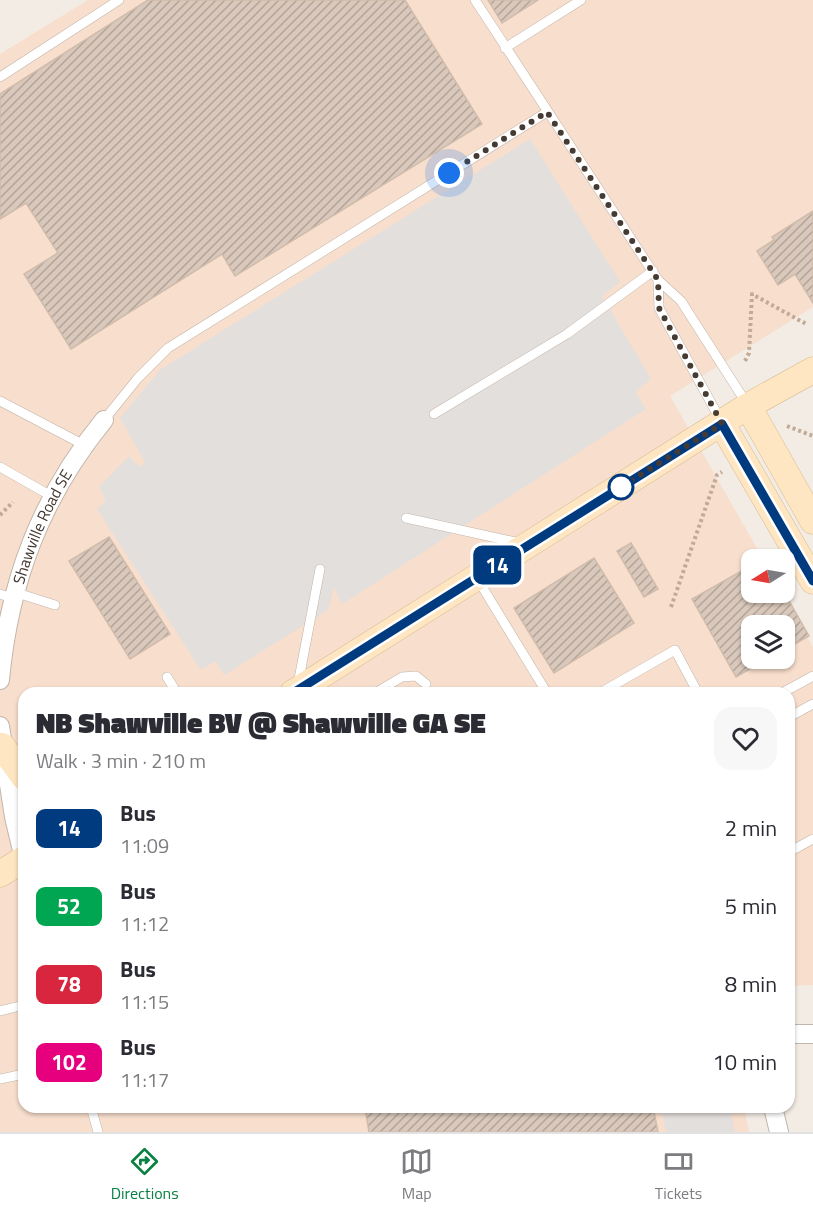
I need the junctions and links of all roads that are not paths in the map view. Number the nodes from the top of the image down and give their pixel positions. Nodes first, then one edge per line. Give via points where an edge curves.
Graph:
1 (119, 0) edge
2 (475, 0) edge
3 (581, 0) edge
4 (505, 48) junction
5 (0, 77) edge
6 (547, 112) junction
7 (653, 271) junction
8 (658, 280) junction
9 (813, 370) edge
10 (0, 402) edge
11 (748, 406) junction
12 (434, 414) dead end
13 (104, 420) joint
14 (722, 424) junction
15 (84, 445) junction
16 (0, 467) edge
17 (53, 496) junction
18 (406, 518) dead end
19 (813, 521) edge
20 (528, 545) junction
21 (320, 569) dead end
22 (477, 578) junction
23 (813, 581) edge
24 (9, 595) edge
25 (55, 605) dead end
26 (813, 676) edge
27 (167, 677) dead end
28 (0, 680) edge
29 (426, 684) dead end
30 (173, 687) edge
31 (296, 687) edge
32 (303, 687) edge
33 (385, 687) edge
34 (543, 687) edge
35 (610, 687) edge
36 (695, 687) edge
37 (793, 687) edge
38 (813, 704) edge
39 (795, 714) edge
40 (1, 736) edge
41 (18, 766) edge
42 (18, 827) edge
43 (813, 840) edge
44 (795, 849) edge
45 (18, 863) edge
46 (0, 874) edge
47 (18, 1006) edge
48 (0, 1011) edge
49 (795, 1034) edge
50 (813, 1034) edge
51 (18, 1075) edge
52 (0, 1079) edge
53 (93, 1113) edge
54 (774, 1113) edge
55 (98, 1132) edge
56 (779, 1132) edge

1 - 5 lane
2 - 4 lane
3 - 4 lane
4 - 6 lane
6 - 7 lane
6 - 13 lane via 168,348
7 - 8 lane
7 - 12 lane via 567,334
8 - 11 lane via 681,301
8 - 14 lane via 659,308
9 - 11 street
10 - 15 lane
11 - 14 street
11 - 19 street
13 - 15 street, Shawville Road SE
14 - 20 street
14 - 23 street
15 - 17 street, Shawville Road SE
16 - 17 lane
17 - 24 street, Shawville Road SE
18 - 20 lane
20 - 22 street
21 - 31 lane
22 - 32 street
22 - 34 lane
24 - 25 lane
24 - 28 street, Shawville Road SE
26 - 37 lane
27 - 30 lane
29 - 33 lane via 416,676 402,677
35 - 36 lane via 675,650
38 - 39 lane
40 - 41 street
40 - 42 street
43 - 44 lane
45 - 46 street
47 - 48 lane
49 - 50 street
51 - 52 lane
53 - 55 lane
54 - 56 street

